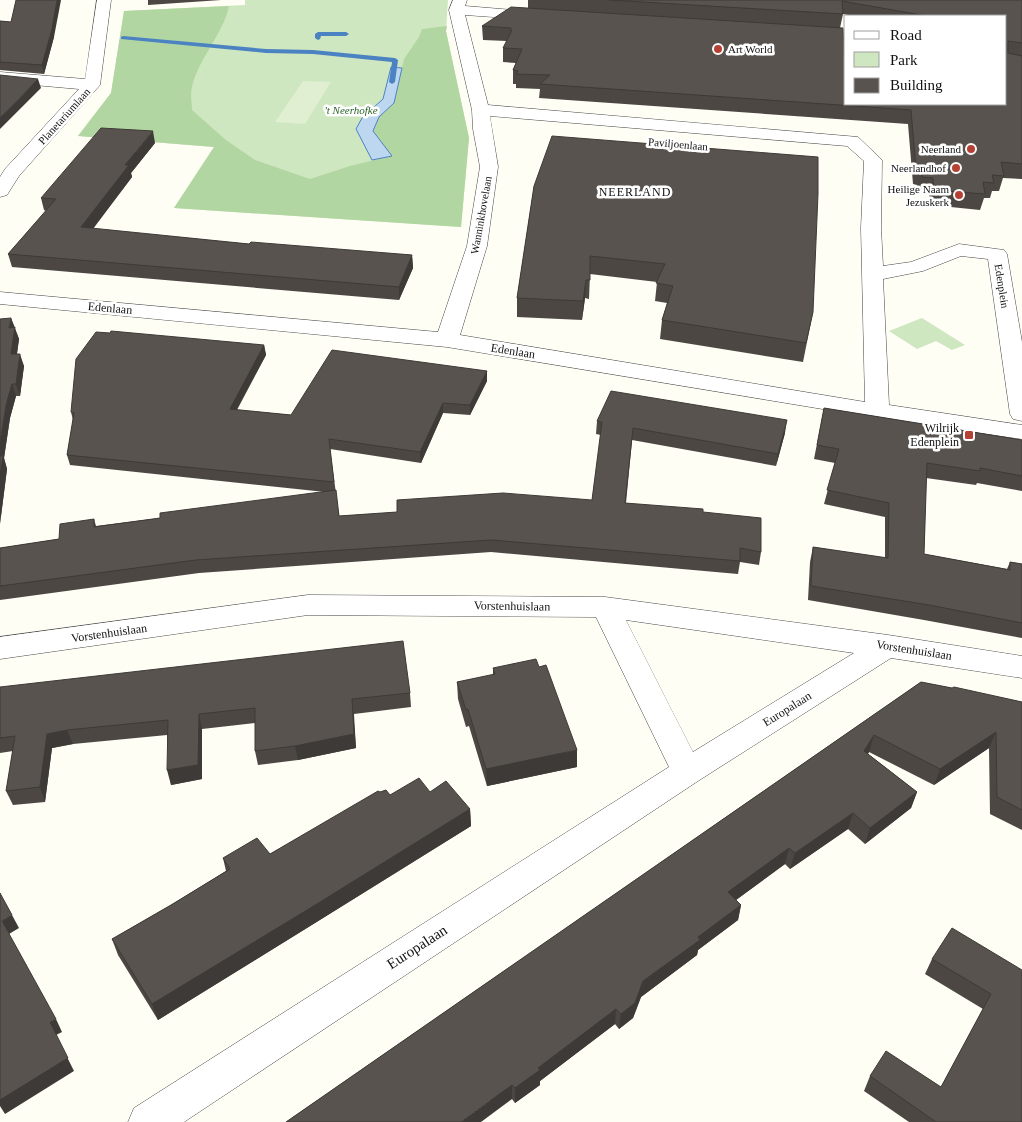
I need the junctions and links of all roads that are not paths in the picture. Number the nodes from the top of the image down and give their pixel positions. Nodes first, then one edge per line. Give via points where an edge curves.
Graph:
1 (104, 0) edge
2 (458, 5) edge
3 (548, 16) edge
4 (0, 78) edge
5 (92, 85) junction
6 (481, 110) junction
7 (0, 191) edge
8 (873, 274) junction
9 (0, 298) edge
10 (447, 340) junction
11 (876, 411) junction
12 (1022, 414) edge
13 (1022, 432) edge
14 (605, 607) junction
15 (888, 646) junction
16 (0, 648) edge
17 (1022, 667) edge
18 (687, 772) junction
19 (148, 1122) edge

1 - 5 street, Planetariumlaan
2 - 3 street
2 - 6 street, Wanninkhovelaan
4 - 5 street
5 - 7 street, Planetariumlaan via 12,173
6 - 8 street, Paviljoenlaan via 850,149 873,160
6 - 10 street, Wanninkhovelaan via 491,129 489,167 477,246
8 - 11 street
8 - 12 street, Edenplein via 916,267 960,250 997,254
9 - 10 street, Edenlaan
10 - 11 street, Edenlaan
11 - 13 street, Edenlaan
14 - 15 street, Vorstenhuislaan
14 - 16 street, Vorstenhuislaan via 308,605
14 - 18 street
15 - 17 street, Vorstenhuislaan
15 - 18 street, Europalaan
18 - 19 street, Europalaan

